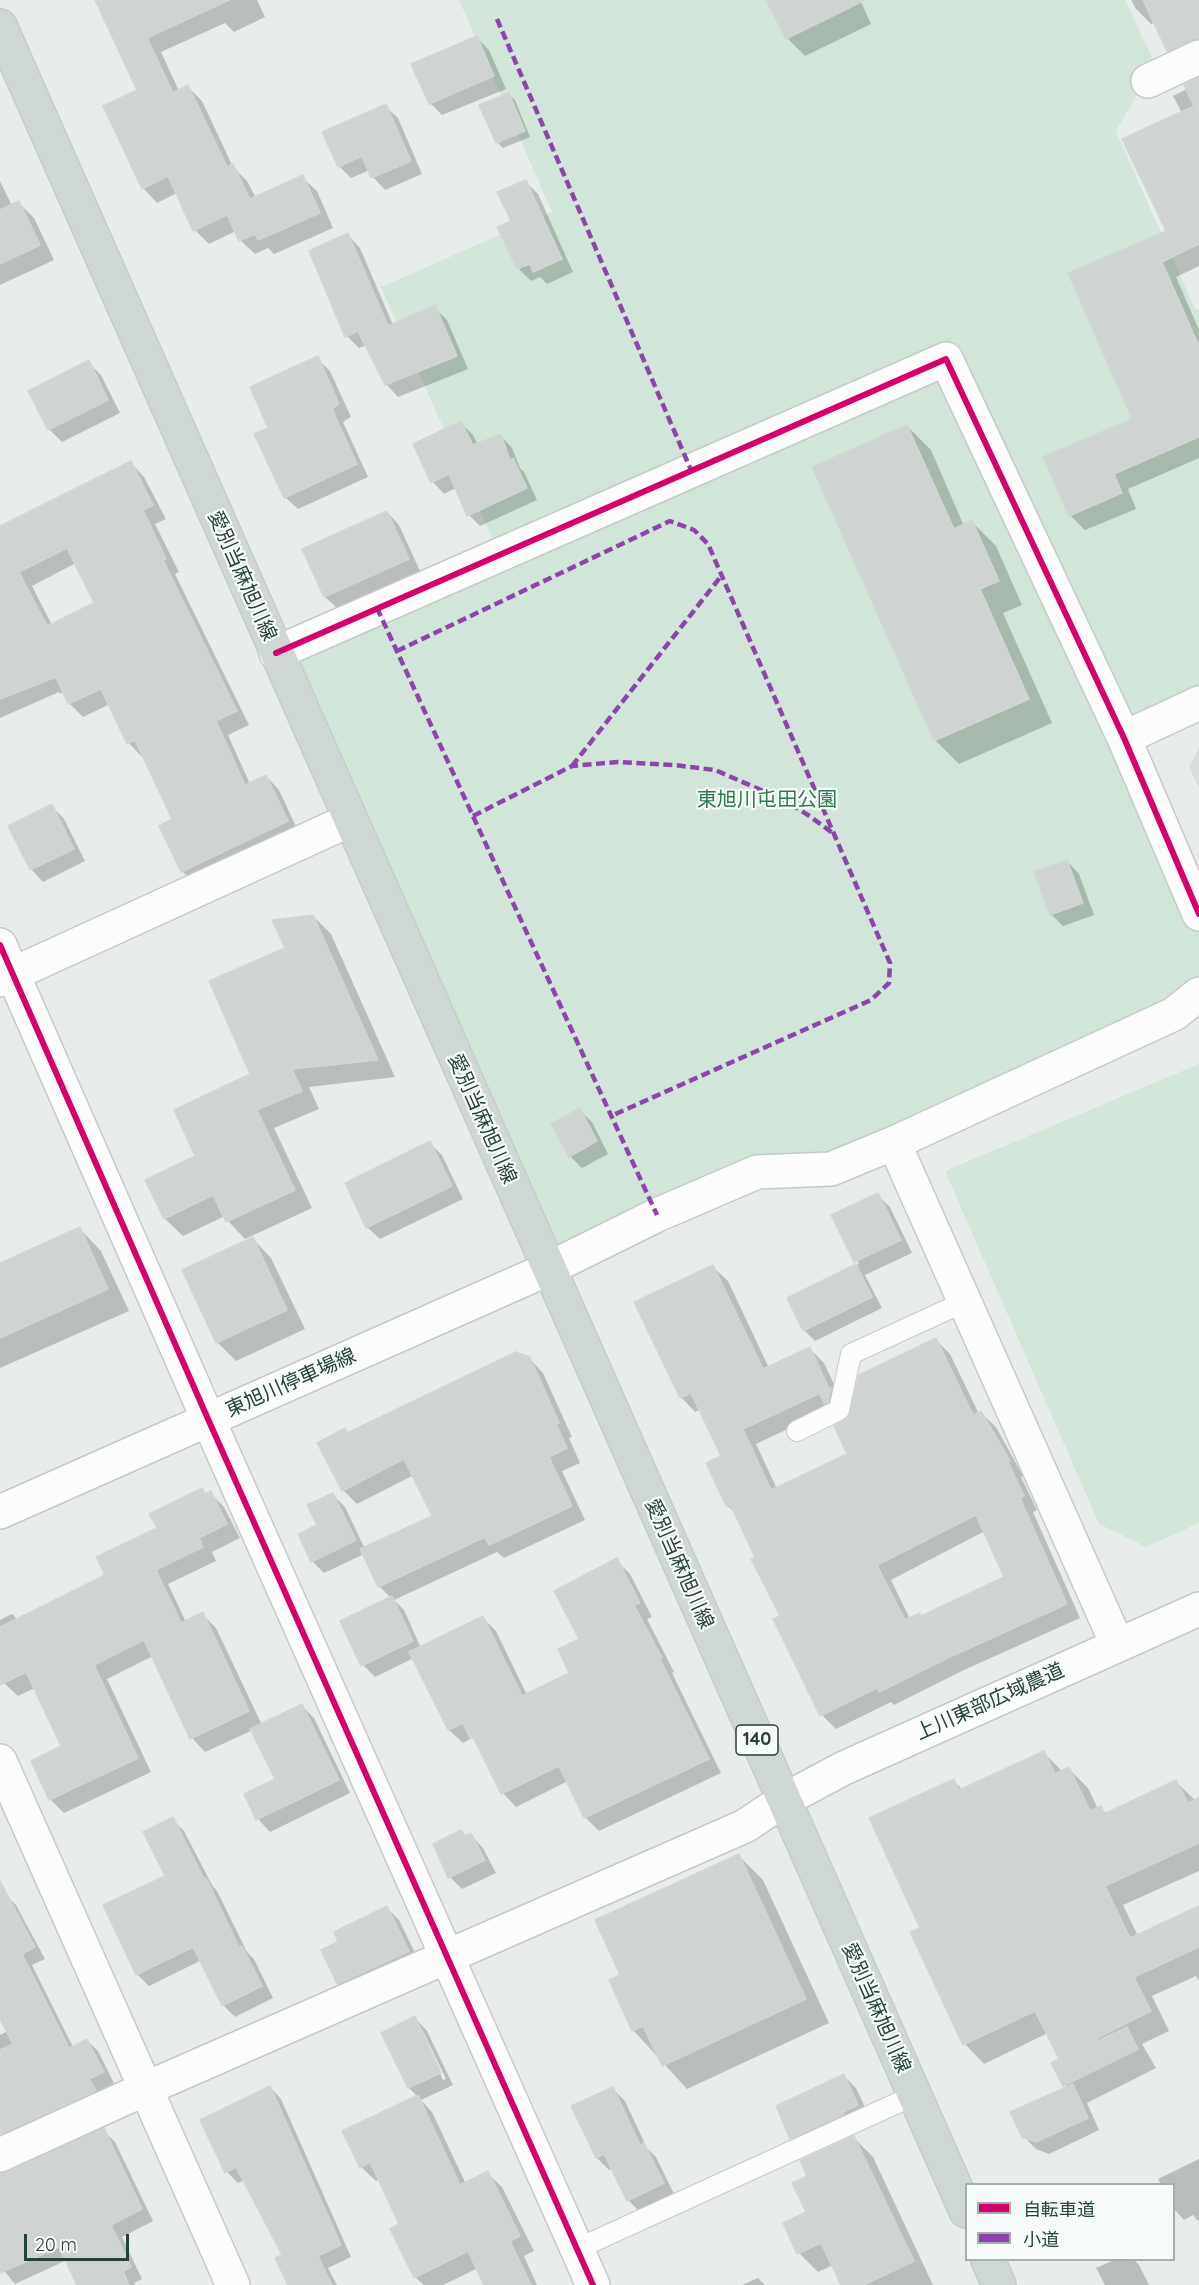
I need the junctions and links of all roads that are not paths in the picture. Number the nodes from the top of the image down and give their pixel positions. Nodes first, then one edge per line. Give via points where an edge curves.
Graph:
1 (0, 26) edge
2 (1199, 57) edge
3 (1148, 81) dead end
4 (276, 653) junction
5 (1199, 703) edge
6 (1125, 738) junction
7 (350, 820) junction
8 (1199, 914) edge
9 (4, 967) edge
10 (1199, 994) edge
11 (894, 1143) junction
12 (548, 1269) junction
13 (964, 1302) junction
14 (208, 1419) junction
15 (797, 1431) dead end
16 (0, 1512) edge
17 (1199, 1609) edge
18 (1117, 1644) junction
19 (0, 1761) edge
20 (784, 1800) junction
21 (449, 1958) junction
22 (145, 2089) junction
23 (915, 2095) junction
24 (0, 2155) edge
25 (965, 2209) edge
26 (577, 2249) junction
27 (989, 2261) edge
28 (233, 2285) edge
29 (593, 2285) edge
30 (999, 2285) edge

1 - 4 main road, 愛別当麻旭川線 / 140
2 - 3 street
4 - 6 street via 946,359
4 - 7 main road, 愛別当麻旭川線 / 140
5 - 6 street
6 - 8 street
7 - 9 street
7 - 12 main road, 愛別当麻旭川線 / 140
9 - 14 street
10 - 11 street, 東旭川停車場線 via 1174,1014
11 - 12 street, 東旭川停車場線 via 831,1169 757,1172 657,1215
11 - 13 street
12 - 14 street, 東旭川停車場線
12 - 20 main road, 愛別当麻旭川線 / 140
13 - 15 lane via 851,1354 839,1410
13 - 18 street
14 - 16 street, 東旭川停車場線
14 - 21 street
17 - 18 street, 上川東部広域農道
18 - 20 street, 上川東部広域農道 via 844,1768
19 - 22 street
20 - 21 street, 上川東部広域農道 via 745,1826
20 - 23 main road, 愛別当麻旭川線 / 140
21 - 22 street, 上川東部広域農道
21 - 26 street
22 - 24 street, 上川東部広域農道
22 - 28 street
23 - 25 main road, 愛別当麻旭川線 / 140
23 - 26 lane
26 - 29 street
27 - 30 main road

